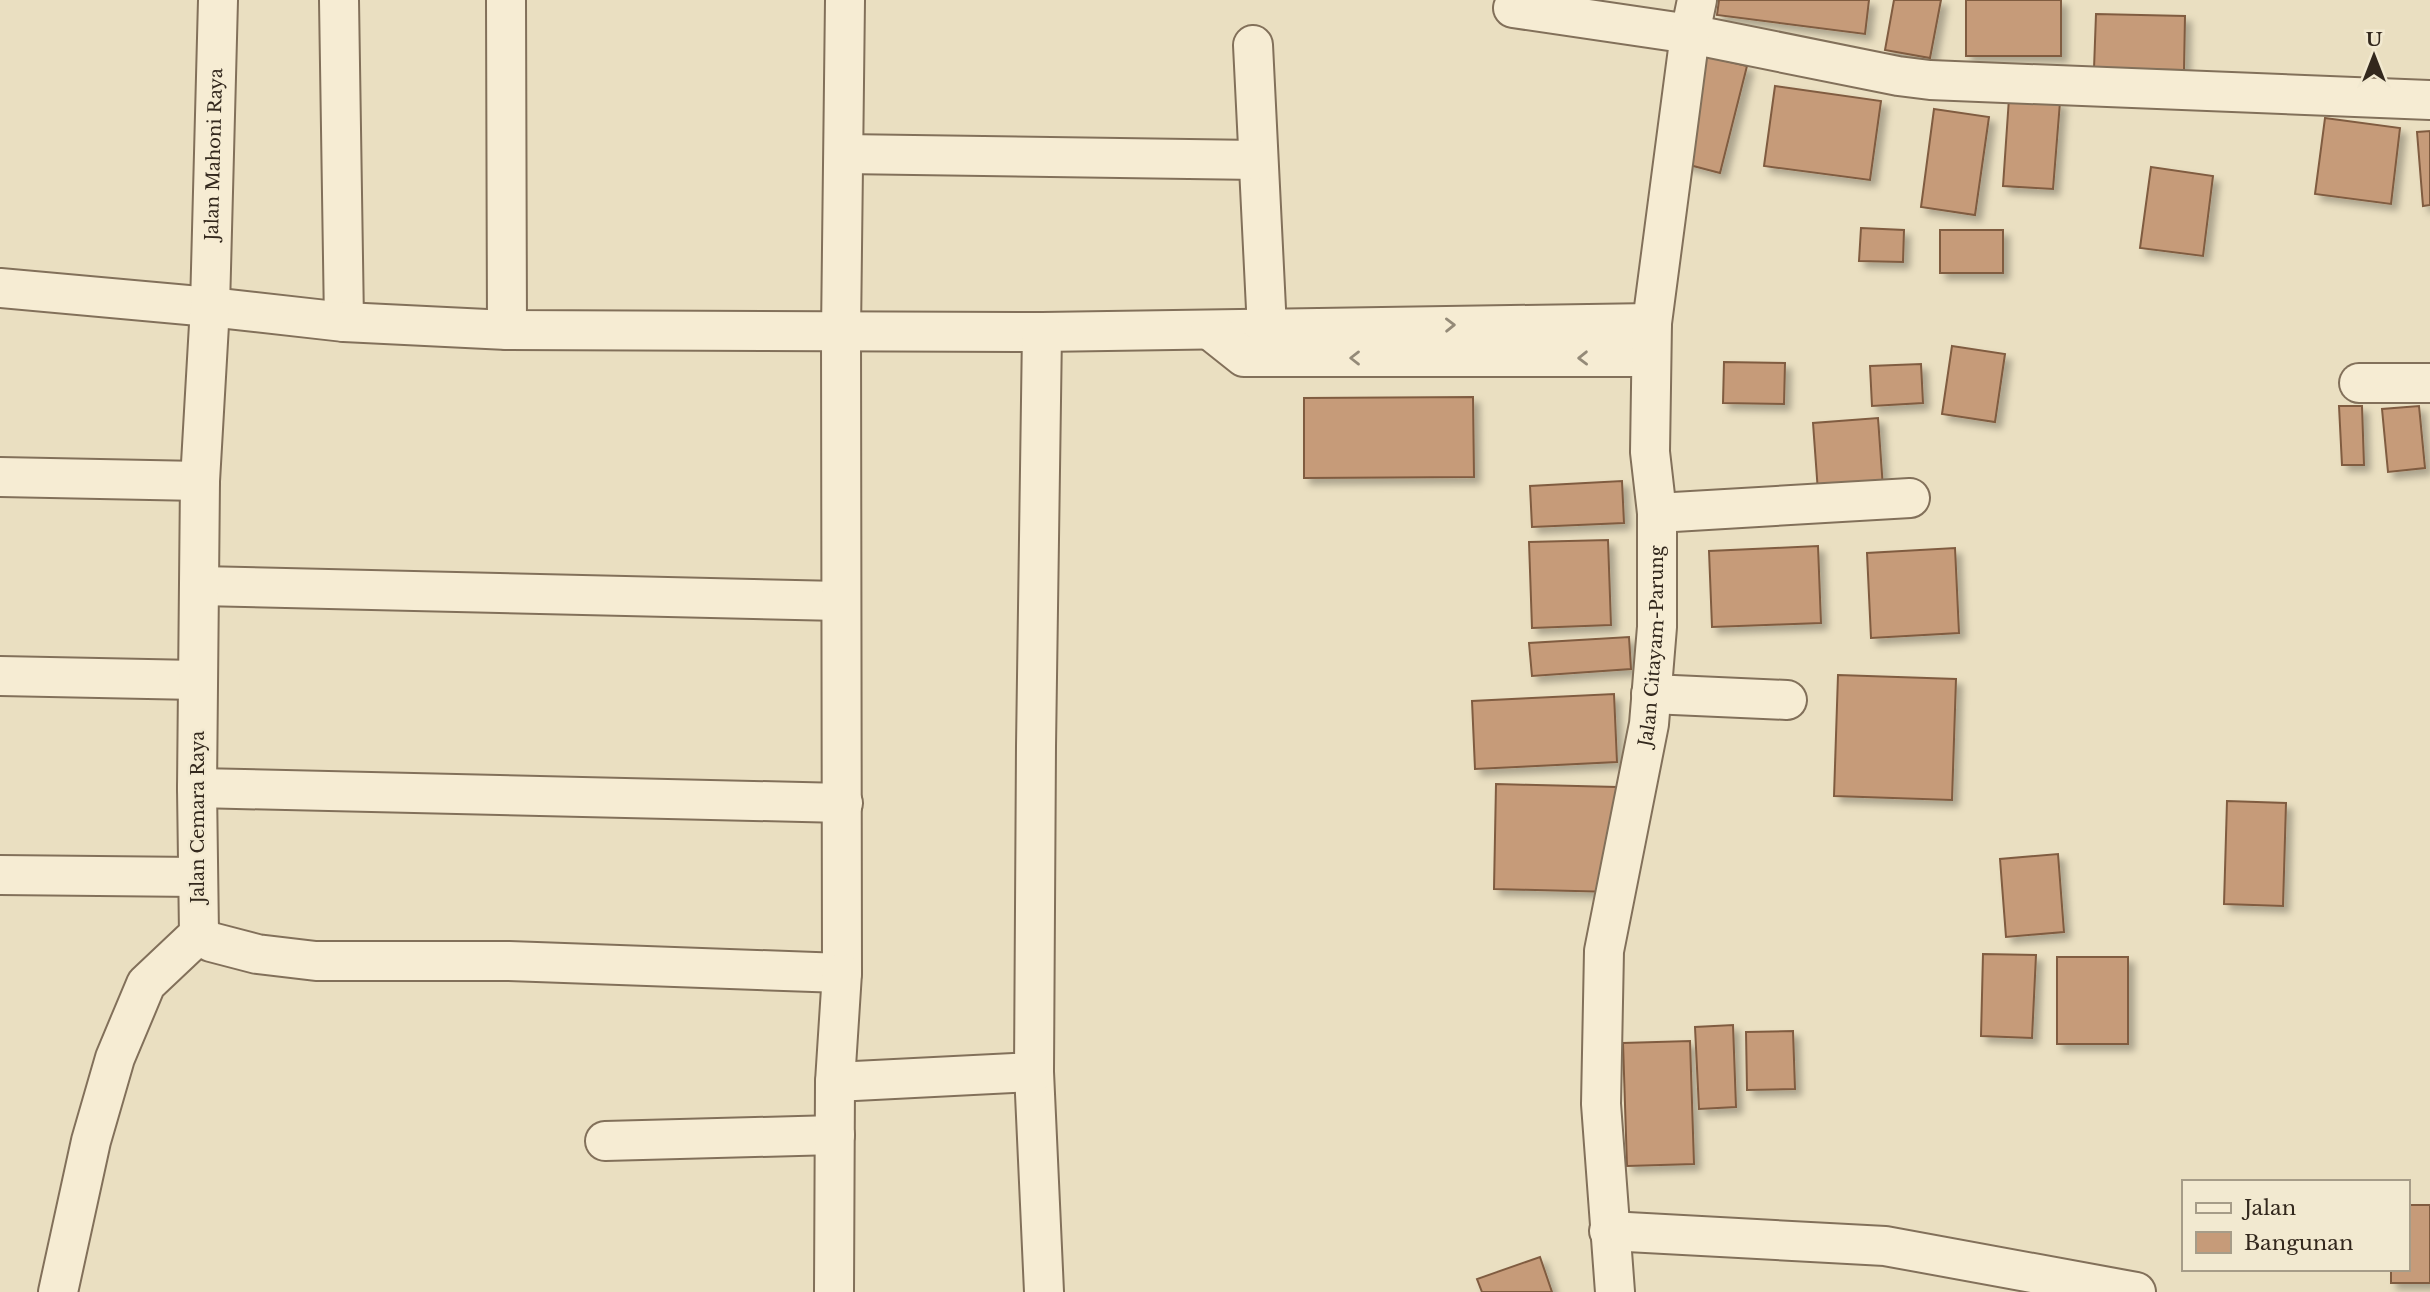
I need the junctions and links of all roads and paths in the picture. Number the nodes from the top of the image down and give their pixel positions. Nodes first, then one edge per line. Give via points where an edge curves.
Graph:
1 (218, 0) edge
2 (339, 0) edge
3 (506, 0) edge
4 (845, 0) edge
5 (1514, 9) dead end
6 (1694, 17) edge
7 (1253, 44) dead end
8 (2430, 100) edge
9 (844, 154) junction
10 (1258, 160) junction
11 (0, 288) edge
12 (210, 307) junction
13 (344, 322) junction
14 (1267, 329) junction
15 (507, 330) junction
16 (1210, 330) junction
17 (841, 332) junction
18 (1042, 332) junction
19 (1651, 340) junction
20 (2359, 383) dead end
21 (2430, 383) edge
22 (0, 477) edge
23 (200, 481) junction
24 (1910, 498) dead end
25 (1657, 513) junction
26 (200, 586) junction
27 (840, 601) junction
28 (0, 676) edge
29 (197, 680) junction
30 (1651, 694) junction
31 (1787, 700) dead end
32 (197, 788) junction
33 (843, 803) junction
34 (0, 875) edge
35 (197, 877) junction
36 (199, 934) junction
37 (842, 973) junction
38 (1034, 1072) junction
39 (835, 1082) junction
40 (835, 1135) junction
41 (605, 1140) dead end
42 (1609, 1231) junction
43 (58, 1292) edge
44 (834, 1292) edge
45 (1044, 1292) edge
46 (1615, 1292) edge
47 (2136, 1292) edge

1 - 12 street, Jalan Mahoni Raya
2 - 13 street
3 - 15 street
4 - 9 street
5 - 6 street
6 - 8 street via 1898,76 1930,80
6 - 19 street, Jalan Citayam-Parung
7 - 10 street
9 - 10 street
9 - 17 street
10 - 14 street
11 - 12 street
12 - 13 street
12 - 23 street, Jalan Cemara Raya
13 - 15 street
14 - 16 street
14 -> 19 street
15 - 17 street
16 - 18 street
19 -> 16 street via 1244,357
17 - 18 street
17 - 27 street
18 - 38 street
19 - 25 street, Jalan Citayam-Parung via 1650,452
20 - 21 street
22 - 23 street
23 - 26 street, Jalan Cemara Raya
24 - 25 street
25 - 30 street, Jalan Citayam-Parung via 1657,627
26 - 27 street
26 - 29 street, Jalan Cemara Raya
27 - 33 street
28 - 29 street
29 - 32 street, Jalan Cemara Raya
30 - 31 street
30 - 42 street, Jalan Citayam-Parung via 1635,802 1604,951 1601,1104
32 - 33 street
32 - 35 street, Jalan Cemara Raya
33 - 37 street
34 - 35 street
35 - 36 street, Jalan Cemara Raya
36 - 37 street via 211,942 257,954 316,961 509,961
36 - 43 street via 145,984 115,1058 91,1140
37 - 39 street
38 - 39 street
38 - 45 street
39 - 40 street
40 - 41 street
40 - 44 street
42 - 46 street, Jalan Citayam-Parung
42 - 47 street via 1885,1246

